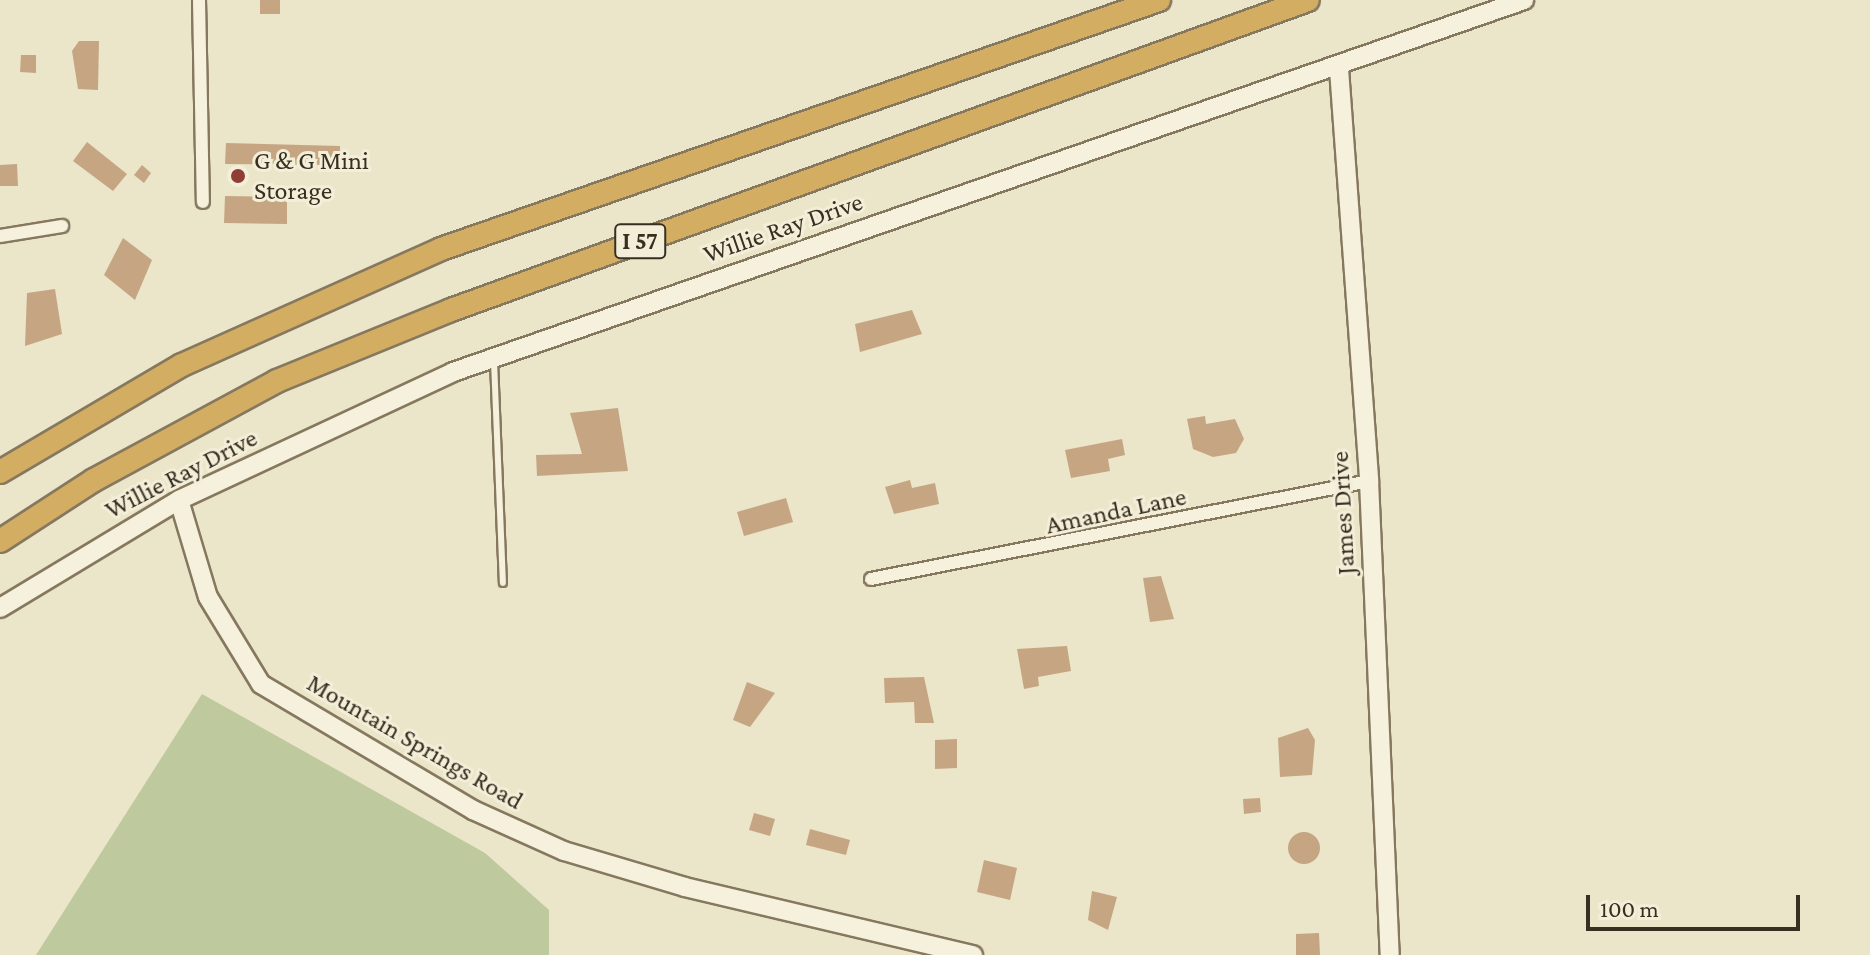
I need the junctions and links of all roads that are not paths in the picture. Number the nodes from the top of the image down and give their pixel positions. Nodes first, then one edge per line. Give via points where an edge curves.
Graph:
1 (199, 0) edge
2 (1159, 0) edge
3 (1308, 0) edge
4 (1524, 0) edge
5 (1339, 69) junction
6 (203, 202) dead end
7 (62, 226) dead end
8 (0, 236) edge
9 (494, 357) junction
10 (0, 472) edge
11 (1369, 481) junction
12 (179, 500) junction
13 (0, 541) edge
14 (871, 579) dead end
15 (503, 583) dead end
16 (0, 608) edge
17 (973, 955) edge
18 (1390, 955) edge

1 - 6 street
2 - 10 highway, I 57 via 441,249 182,365
3 - 13 highway, I 57 via 451,310 277,381 94,480
4 - 5 street, Willie Ray Drive
5 - 9 street, Willie Ray Drive
5 - 11 street, James Drive
7 - 8 street
9 - 12 street, Willie Ray Drive
9 - 15 lane
11 - 14 street, Amanda Lane
11 - 18 street, James Drive
12 - 16 street, Willie Ray Drive
12 - 17 street, Mountain Springs Road via 208,597 261,684 473,810 564,851 669,883

